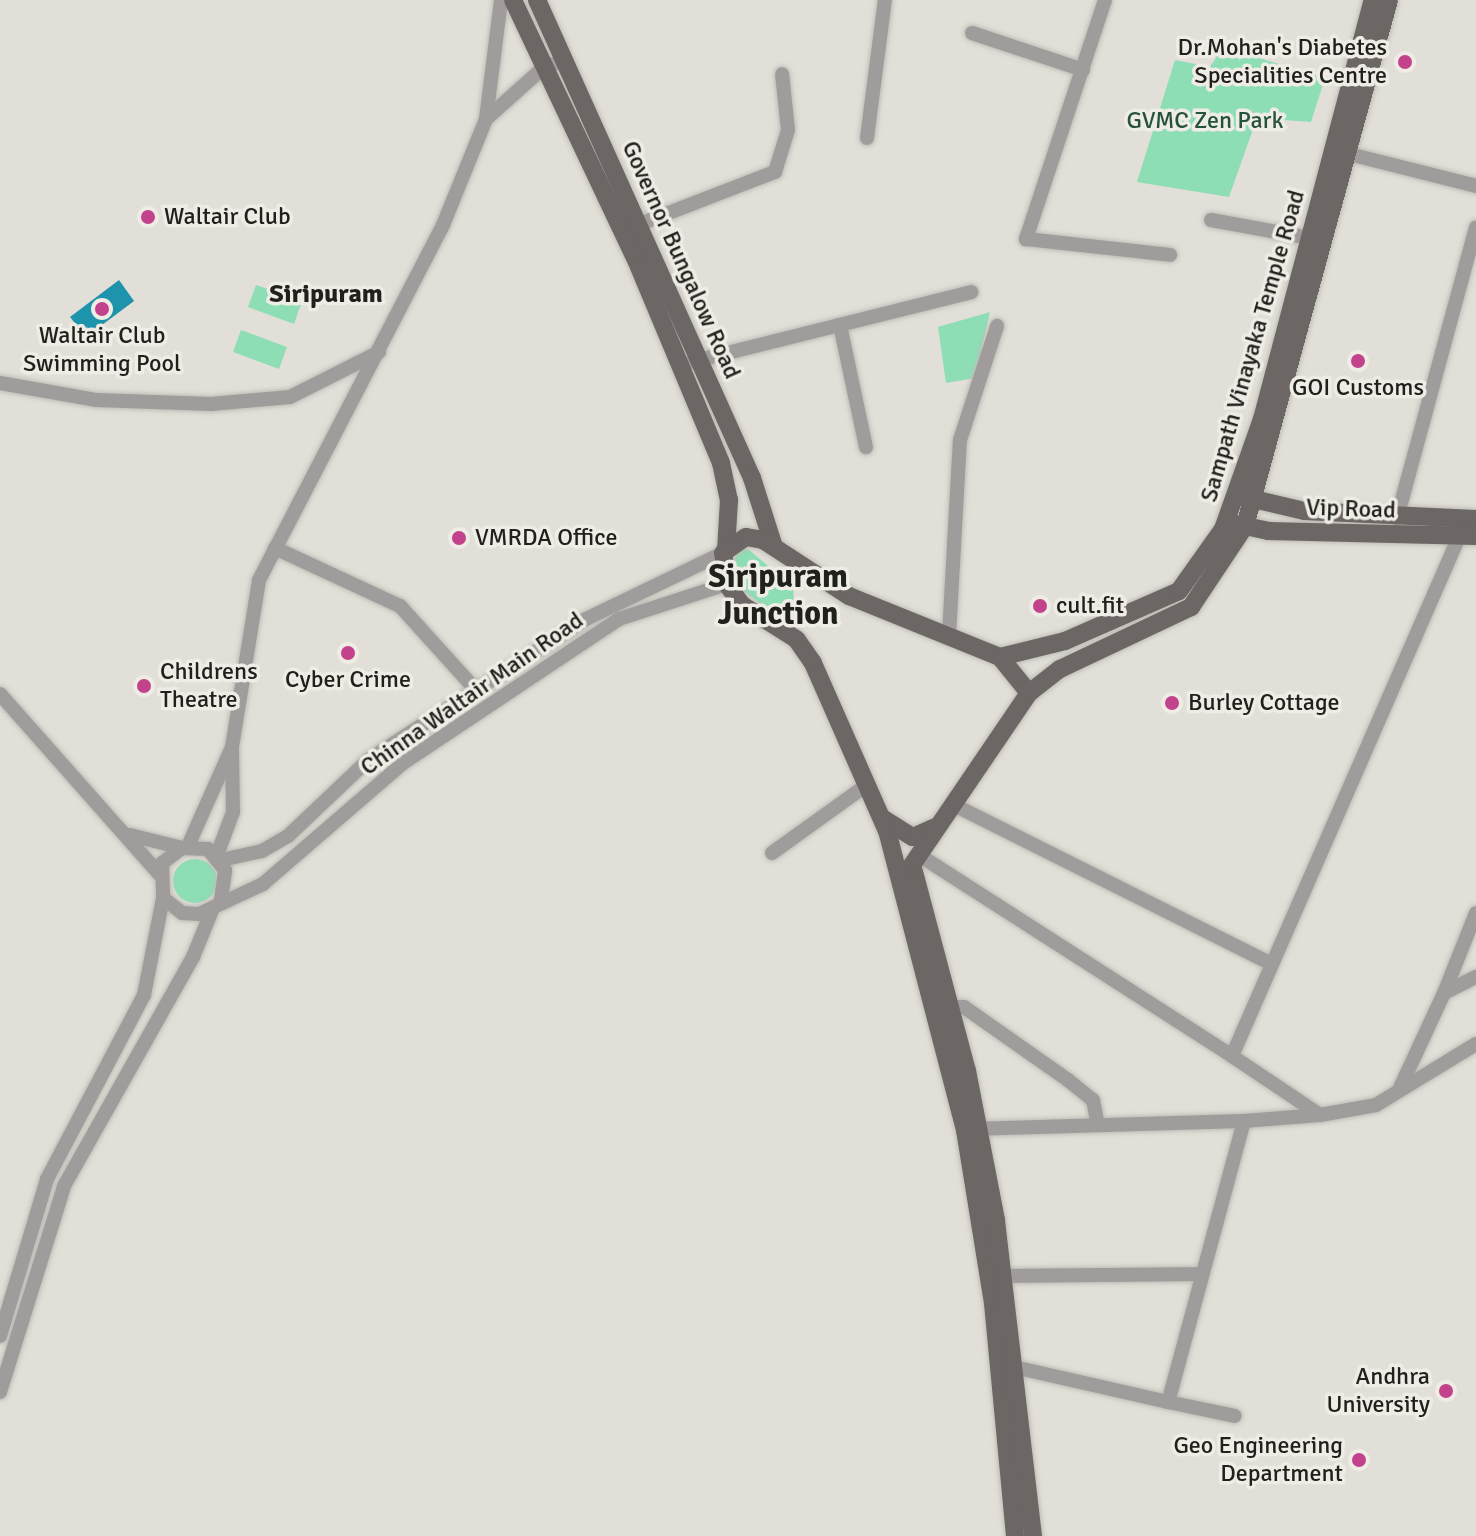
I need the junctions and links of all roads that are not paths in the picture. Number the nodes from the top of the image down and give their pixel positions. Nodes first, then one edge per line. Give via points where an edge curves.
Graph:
1 (501, 0) edge
2 (513, 0) edge
3 (537, 0) edge
4 (885, 0) edge
5 (1105, 0) edge
6 (1373, 0) edge
7 (1389, 0) edge
8 (972, 33) dead end
9 (565, 59) junction
10 (542, 69) junction
11 (1083, 70) junction
12 (782, 74) dead end
13 (486, 119) junction
14 (867, 138) dead end
15 (1349, 154) junction
16 (1476, 186) edge
17 (1211, 220) dead end
18 (640, 224) junction
19 (1476, 228) edge
20 (1310, 238) junction
21 (1170, 255) dead end
22 (971, 292) dead end
23 (840, 325) junction
24 (997, 326) dead end
25 (379, 352) junction
26 (698, 359) junction
27 (680, 366) junction
28 (0, 383) edge
29 (866, 447) dead end
30 (1236, 494) junction
31 (1257, 500) junction
32 (1397, 518) junction
33 (1476, 519) edge
34 (1227, 521) junction
35 (1245, 526) junction
36 (1468, 537) edge
37 (773, 544) junction
38 (275, 548) junction
39 (724, 551) junction
40 (727, 584) junction
41 (949, 635) junction
42 (1000, 657) junction
43 (476, 690) junction
44 (1029, 693) junction
45 (0, 694) edge
46 (232, 747) junction
47 (868, 784) junction
48 (952, 804) junction
49 (881, 818) junction
50 (940, 822) junction
51 (130, 835) junction
52 (185, 847) junction
53 (772, 853) dead end
54 (919, 855) junction
55 (219, 858) junction
56 (159, 874) junction
57 (163, 898) junction
58 (217, 904) junction
59 (1476, 913) edge
60 (1469, 949) edge
61 (1271, 964) junction
62 (1476, 977) edge
63 (1444, 993) junction
64 (952, 1007) junction
65 (1476, 1044) edge
66 (1232, 1056) junction
67 (1399, 1090) junction
68 (1320, 1115) junction
69 (1097, 1121) junction
70 (1244, 1121) junction
71 (972, 1128) junction
72 (1200, 1274) junction
73 (1005, 1276) junction
74 (0, 1336) edge
75 (1014, 1367) junction
76 (0, 1392) edge
77 (1168, 1402) junction
78 (1235, 1416) dead end
79 (1015, 1536) edge
80 (1033, 1536) edge

1 - 13 street
2 - 10 main road
3 - 9 main road, Governor Bungalow Road
4 - 14 street
5 - 11 street
6 - 20 main road, Sampath Vinayaka Temple Road
7 - 15 main road, Sampath Vinayaka Temple Road
8 - 11 street
9 - 10 street
9 - 18 main road, Governor Bungalow Road
10 - 13 street
10 - 27 main road
11 - 21 street via 1026,239
12 - 18 street via 788,130 775,172
13 - 25 street via 414,289
15 - 16 street
15 - 31 main road, Sampath Vinayaka Temple Road
17 - 20 street
18 - 26 main road, Governor Bungalow Road
19 - 32 street
20 - 30 main road, Sampath Vinayaka Temple Road
22 - 23 street
23 - 26 street
23 - 29 street
24 - 41 street via 960,440
25 - 28 street via 290,397 227,403 145,404
25 - 38 street
26 - 27 street
26 - 37 main road, Governor Bungalow Road
27 - 39 main road via 726,481
30 - 31 main road, Vip Road
30 - 34 main road, Sampath Vinayaka Temple Road
31 - 32 main road, Vip Road
31 - 35 main road, Sampath Vinayaka Temple Road
32 - 33 main road, Vip Road
34 - 35 main road, Vip Road
34 - 42 main road, Sampath Vinayaka Temple Road via 1179,591 1065,641
35 - 36 main road, Vip Road
35 - 44 main road, Sampath Vinayaka Temple Road via 1191,607 1060,669
36 - 61 street
37 - 39 main road via 754,536
37 - 41 main road via 816,577
38 - 43 street via 400,606
38 - 46 street via 248,627
39 - 40 main road
39 - 43 street, Chinna Waltair Main Road via 625,595
40 - 47 main road via 753,616 796,639 840,715
40 - 58 street, Chinna Waltair Main Road via 619,619 403,763 263,884
41 - 42 main road
42 - 44 main road
43 - 55 street, Chinna Waltair Main Road via 368,760 288,836 262,851
44 - 48 main road, Sampath Vinayaka Temple Road
45 - 51 street via 71,782
46 - 52 street
46 - 55 street via 233,812
47 - 49 main road
47 - 53 street
48 - 50 main road, Sampath Vinayaka Temple Road
48 - 61 street
49 - 50 main road via 913,837
49 - 71 main road
50 - 54 main road, Sampath Vinayaka Temple Road
51 - 52 street
51 - 56 street
52 - 55 street
52 - 56 street
54 - 64 main road via 912,865
54 - 66 street
55 - 58 street via 227,880
56 - 57 street
57 - 58 street via 182,913
57 - 74 street via 144,995 47,1179
58 - 76 street via 193,957 64,1186
59 - 60 street
60 - 63 street
61 - 66 street
62 - 63 street
63 - 67 street
64 - 69 street via 964,1007 1068,1080 1093,1100
64 - 71 main road
65 - 67 street
66 - 68 street
67 - 68 street via 1356,1112
68 - 70 street
69 - 70 street
69 - 71 street
70 - 72 street
71 - 73 main road
71 - 79 main road
72 - 73 street
72 - 77 street
73 - 75 main road
75 - 77 street
75 - 80 main road
77 - 78 street

